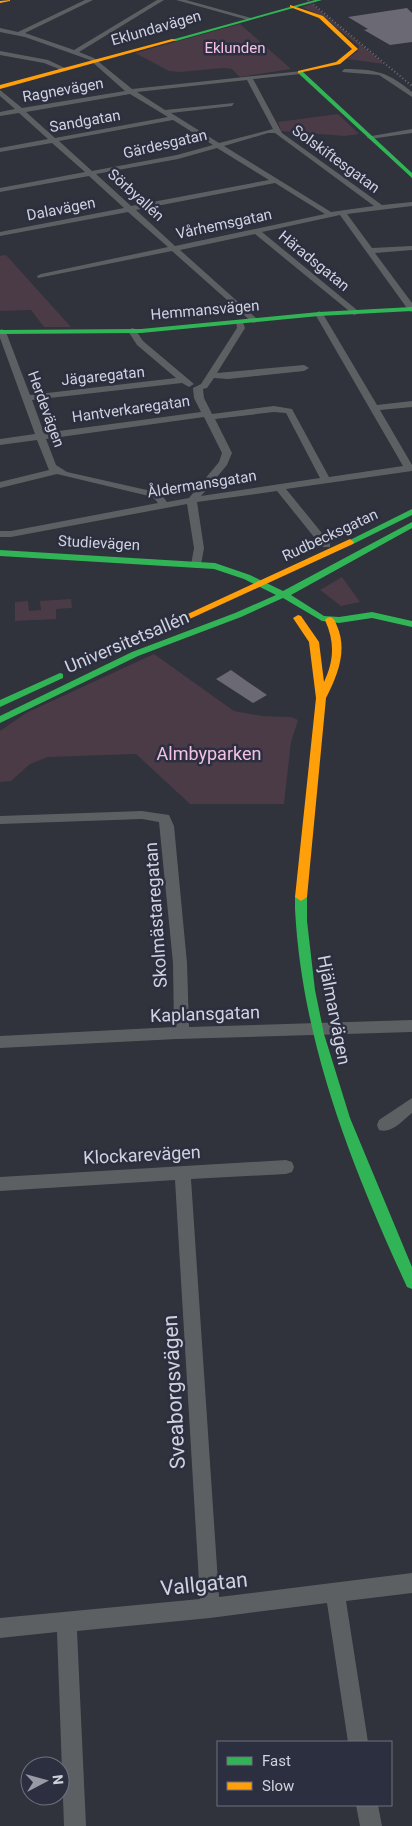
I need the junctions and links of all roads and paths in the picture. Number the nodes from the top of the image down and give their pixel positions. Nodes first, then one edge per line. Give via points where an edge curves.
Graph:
1 (8, 0) edge
2 (90, 0) edge
3 (161, 0) edge
4 (179, 0) edge
5 (274, 0) edge
6 (320, 0) edge
7 (0, 2) edge
8 (292, 6) junction
9 (248, 18) junction
10 (0, 22) edge
11 (32, 28) junction
12 (0, 30) edge
13 (20, 34) junction
14 (75, 52) junction
15 (0, 53) edge
16 (95, 61) junction
17 (64, 69) junction
18 (344, 71) dead end
19 (300, 72) junction
20 (248, 78) junction
21 (0, 87) edge
22 (130, 91) junction
23 (0, 92) edge
24 (412, 95) edge
25 (232, 104) dead end
26 (20, 110) junction
27 (164, 112) junction
28 (0, 114) edge
29 (174, 118) junction
30 (276, 131) junction
31 (412, 131) edge
32 (370, 137) junction
33 (54, 140) junction
34 (218, 146) junction
35 (0, 150) edge
36 (91, 173) junction
37 (412, 176) edge
38 (275, 181) junction
39 (0, 190) edge
40 (412, 204) edge
41 (381, 208) junction
42 (131, 209) junction
43 (342, 213) junction
44 (330, 214) junction
45 (256, 231) junction
46 (0, 234) edge
47 (175, 248) junction
48 (412, 248) edge
49 (370, 251) junction
50 (41, 276) dead end
51 (412, 309) edge
52 (354, 312) junction
53 (319, 314) junction
54 (253, 320) junction
55 (239, 322) junction
56 (132, 331) junction
57 (1, 332) edge
58 (304, 368) dead end
59 (211, 375) junction
60 (184, 380) junction
61 (198, 388) junction
62 (25, 398) junction
63 (412, 404) edge
64 (374, 408) junction
65 (208, 415) junction
66 (40, 436) junction
67 (0, 442) edge
68 (411, 468) edge
69 (56, 471) junction
70 (326, 480) junction
71 (0, 485) edge
72 (278, 487) junction
73 (192, 500) junction
74 (165, 505) junction
75 (412, 512) edge
76 (412, 525) edge
77 (0, 534) edge
78 (326, 545) dead end
79 (0, 554) edge
80 (196, 565) junction
81 (259, 583) junction
82 (248, 588) junction
83 (283, 594) junction
84 (270, 600) junction
85 (298, 618) junction
86 (412, 624) edge
87 (329, 625) junction
88 (314, 642) junction
89 (108, 653) dead end
90 (74, 669) dead end
91 (321, 698) junction
92 (0, 704) edge
93 (0, 720) edge
94 (0, 820) edge
95 (412, 1026) edge
96 (318, 1030) junction
97 (182, 1033) junction
98 (0, 1042) edge
99 (412, 1104) edge
100 (385, 1125) dead end
101 (286, 1167) dead end
102 (183, 1173) junction
103 (0, 1184) edge
104 (412, 1283) edge
105 (412, 1583) edge
106 (335, 1594) junction
107 (210, 1608) junction
108 (67, 1622) junction
109 (0, 1628) edge
110 (358, 1741) edge
111 (367, 1806) edge
112 (75, 1826) edge
113 (371, 1826) edge

1 - 7 street
2 - 11 street
3 - 14 street
4 - 9 street
5 - 8 street
6 - 8 street, Eklundavägen
8 - 9 street, Eklundavägen
8 - 19 street via 321,18 355,49 334,63
9 - 16 street, Eklundavägen
10 - 11 street
11 - 13 street
12 - 13 street
13 - 14 street
14 - 16 street
15 - 17 street via 46,61
16 - 17 street, Eklundavägen
16 - 22 street
17 - 21 street, Eklundavägen
18 - 24 street via 381,73
19 - 20 street
19 - 32 street
20 - 22 street
20 - 30 street, Solskiftesgatan
22 - 26 street, Ragnevägen
22 - 27 street
23 - 26 street, Sörbyallén
25 - 27 street
26 - 28 street, Ragnevägen
26 - 33 street, Sörbyallén
27 - 29 street
29 - 33 street, Sandgatan
29 - 34 street
30 - 34 street, Gärdesgatan
30 - 41 street, Solskiftesgatan
31 - 32 street
32 - 37 street
33 - 35 street, Sandgatan
33 - 36 street, Sörbyallén
34 - 36 street, Gärdesgatan
34 - 38 street
36 - 39 street, Gärdesgatan
36 - 42 street, Sörbyallén
38 - 42 street, Dalavägen
38 - 44 street
40 - 41 street, Vårhemsgatan
41 - 43 street, Vårhemsgatan
42 - 46 street, Dalavägen
42 - 47 street, Sörbyallén
43 - 44 street, Vårhemsgatan
43 - 49 street
44 - 45 street, Vårhemsgatan
45 - 47 street, Vårhemsgatan
45 - 52 street, Häradsgatan
47 - 50 street, Vårhemsgatan
47 - 54 street, Sörbyallén
48 - 49 street
49 - 51 street
51 - 52 street, Hemmansvägen
52 - 53 street, Hemmansvägen
53 - 54 street, Hemmansvägen
53 - 64 street
54 - 55 street, Hemmansvägen
55 - 56 street, Hemmansvägen
55 - 59 street via 241,328
56 - 57 street, Hemmansvägen
56 - 60 street via 140,343
57 - 62 street, Herdevägen
58 - 59 street
59 - 61 street via 204,386
60 - 61 street
60 - 62 street, Jägaregatan
61 - 65 street
62 - 66 street, Herdevägen
63 - 64 street
64 - 68 street
65 - 66 street, Hantverkaregatan
65 - 70 street, Hantverkaregatan via 274,409 289,411
65 - 73 street via 225,448 226,458
66 - 67 street, Hantverkaregatan
66 - 69 street, Herdevägen
68 - 70 street, Åldermansgatan
69 - 71 street
69 - 74 street, Herdevägen via 156,495
70 - 72 street, Åldermansgatan
72 - 73 street, Åldermansgatan
72 - 78 street
73 - 74 street, Åldermansgatan
73 - 80 street via 198,548
74 - 77 street, Åldermansgatan
75 - 81 street, Rudbecksgatan
76 - 83 street, Rudbecksgatan
79 - 80 street, Studievägen
80 - 81 street, Studievägen via 215,566
80 - 82 street, Studievägen
81 - 82 street, Universitetsallén
81 - 83 street, Studievägen
82 - 84 street
82 - 89 street, Universitetsallén
83 - 84 street, Universitetsallén
83 - 87 street
84 - 85 street
84 - 93 street, Universitetsallén via 135,654
85 - 87 street
85 - 88 street, Hjälmarvägen
86 - 87 street via 382,619
87 - 88 street via 316,633
87 - 91 street, Hjälmarvägen via 339,642 337,662
88 - 91 street, Hjälmarvägen
90 - 92 street, Universitetsallén
91 - 96 street, Hjälmarvägen via 301,900 307,982
94 - 97 street, Skolmästaregatan via 142,815 164,818 168,826 180,963
95 - 96 street, Kaplansgatan
96 - 97 street, Kaplansgatan
96 - 104 street, Hjälmarvägen via 346,1130
97 - 98 street, Kaplansgatan
99 - 100 street
101 - 102 street, Klockarevägen
102 - 103 street, Klockarevägen
102 - 107 street, Sveaborgsvägen
105 - 106 street, Vallgatan
106 - 107 street, Vallgatan
106 - 110 street
107 - 108 street, Vallgatan
108 - 109 street, Vallgatan
108 - 112 street
111 - 113 street

